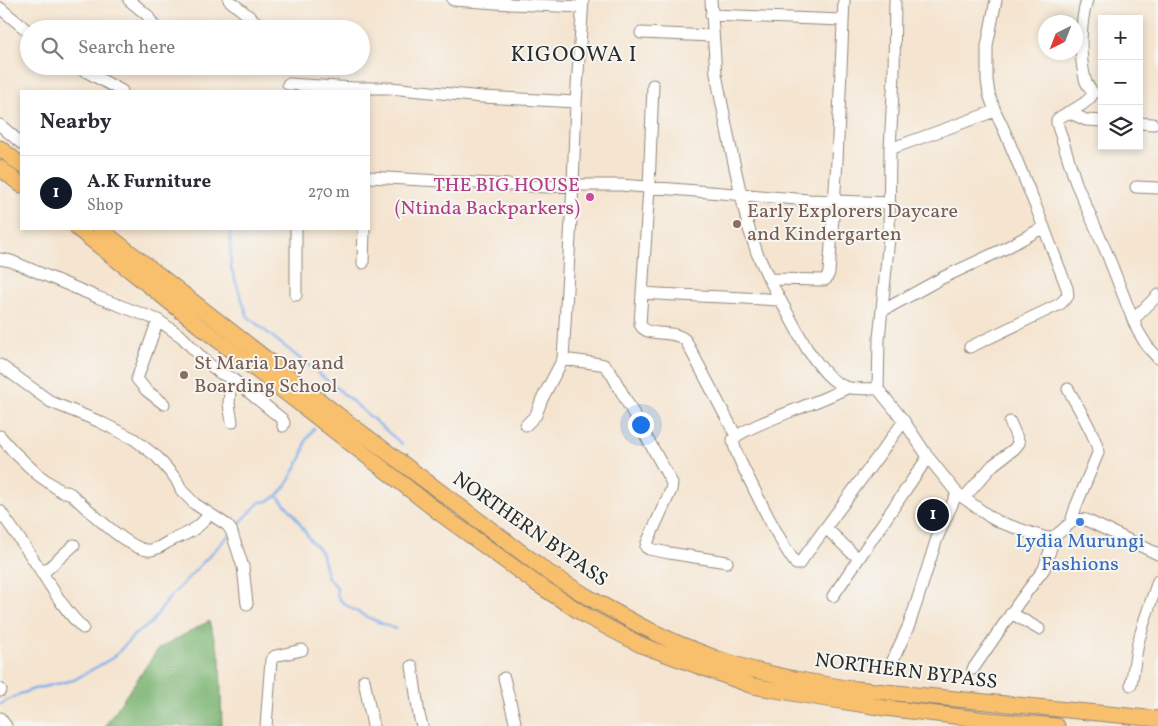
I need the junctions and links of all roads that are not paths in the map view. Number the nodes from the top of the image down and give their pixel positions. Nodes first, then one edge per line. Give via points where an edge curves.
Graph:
1 (129, 0) edge
2 (229, 0) edge
3 (453, 0) edge
4 (711, 0) edge
5 (844, 0) edge
6 (895, 0) edge
7 (996, 0) edge
8 (1087, 0) edge
9 (583, 4) edge
10 (0, 8) edge
11 (711, 15) junction
12 (150, 20) edge
13 (254, 20) edge
14 (843, 20) junction
15 (20, 25) edge
16 (641, 32) dead end
17 (713, 36) junction
18 (93, 75) edge
19 (288, 84) dead end
20 (653, 85) dead end
21 (120, 90) edge
22 (576, 102) junction
23 (995, 111) junction
24 (1068, 112) junction
25 (1098, 121) edge
26 (1143, 123) edge
27 (1153, 124) dead end
28 (0, 126) edge
29 (20, 142) edge
30 (0, 148) edge
31 (890, 149) junction
32 (20, 164) edge
33 (0, 168) edge
34 (370, 177) edge
35 (20, 184) edge
36 (573, 185) junction
37 (1136, 187) dead end
38 (649, 188) junction
39 (1158, 188) edge
40 (741, 194) junction
41 (833, 201) junction
42 (890, 203) junction
43 (1044, 226) junction
44 (79, 230) edge
45 (101, 230) edge
46 (296, 230) edge
47 (364, 230) edge
48 (0, 259) edge
49 (363, 263) dead end
50 (769, 279) junction
51 (642, 293) junction
52 (296, 295) dead end
53 (1158, 295) edge
54 (780, 300) junction
55 (882, 311) junction
56 (158, 320) junction
57 (1133, 320) junction
58 (970, 347) dead end
59 (1158, 358) edge
60 (563, 360) junction
61 (0, 365) edge
62 (231, 378) junction
63 (847, 388) junction
64 (878, 389) junction
65 (1068, 389) dead end
66 (164, 404) dead end
67 (904, 421) junction
68 (232, 422) dead end
69 (1010, 422) dead end
70 (526, 425) dead end
71 (283, 426) dead end
72 (0, 436) edge
73 (736, 436) junction
74 (928, 458) junction
75 (960, 495) junction
76 (0, 511) edge
77 (209, 514) junction
78 (1071, 522) junction
79 (826, 528) junction
80 (1054, 538) junction
81 (74, 545) dead end
82 (852, 553) dead end
83 (1158, 554) edge
84 (727, 562) dead end
85 (42, 574) junction
86 (1158, 581) edge
87 (833, 596) dead end
88 (247, 604) dead end
89 (1011, 613) junction
90 (83, 628) dead end
91 (1039, 629) dead end
92 (302, 650) dead end
93 (893, 660) dead end
94 (412, 666) dead end
95 (973, 668) dead end
96 (504, 678) dead end
97 (364, 680) dead end
98 (1131, 685) dead end
99 (0, 718) edge
100 (1158, 719) edge
101 (6, 726) edge
102 (266, 726) edge
103 (373, 726) edge
104 (422, 726) edge
105 (516, 726) edge
106 (1058, 726) edge

1 - 12 street
2 - 13 street
3 - 9 street
4 - 11 street
5 - 14 street
6 - 31 street
7 - 23 street via 987,46 989,94
8 - 24 street via 1081,51 1085,78 1093,93
9 - 22 street
10 - 15 street
11 - 14 street
11 - 17 street
14 - 41 street
16 - 17 street
17 - 40 street via 716,74
18 - 21 street
19 - 22 street
20 - 38 street
22 - 36 street
23 - 31 street
23 - 43 street
24 - 25 street via 1086,120
24 - 57 street via 1057,120 1065,149 1076,184
26 - 27 street
28 - 29 street
30 - 32 highway
31 - 42 street
33 - 35 highway
34 - 36 street via 520,186
36 - 38 street
36 - 60 street
37 - 39 street
38 - 40 street
38 - 51 street
40 - 41 street
40 - 50 street via 751,235
41 - 42 street
41 - 50 street via 826,279
42 - 55 street
43 - 55 street
43 - 58 street via 1068,296 1060,304
44 - 106 highway, NORTHERN BYPASS via 445,517 537,584 588,617 641,645 753,686 885,708
45 - 100 highway, NORTHERN BYPASS via 347,422 549,573 677,643 754,670 846,688
46 - 52 street
47 - 49 street
48 - 56 street
50 - 54 street
51 - 54 street
51 - 73 street via 641,327 646,331 683,338
53 - 57 street
54 - 63 street via 807,349 831,378
55 - 64 street
56 - 62 street via 182,337 220,373
56 - 66 street via 137,379
57 - 59 street
60 - 70 street via 536,415
60 - 84 street via 600,364 612,373 668,473 671,490 646,547
61 - 77 street via 51,402 134,439 157,458 182,491
62 - 68 street via 229,404
62 - 71 street via 282,419
63 - 64 street
63 - 73 street
64 - 67 street
65 - 78 street via 1099,449
67 - 74 street
67 - 79 street
69 - 75 street via 1019,443
72 - 77 street via 37,474 62,492 71,494 128,543 136,546 153,550 186,535
73 - 79 street via 733,442 739,457 796,564
74 - 75 street
74 - 87 street
75 - 80 street via 999,522 1040,537
75 - 93 street via 937,538 909,625
76 - 85 street
77 - 88 street via 231,530 244,572
78 - 80 street
78 - 83 street via 1086,520
79 - 82 street
80 - 89 street via 1044,569
81 - 85 street
85 - 90 street via 60,602
86 - 98 street via 1138,643
89 - 91 street
89 - 95 street
92 - 102 street via 275,656 271,660
94 - 104 street
96 - 105 street
97 - 103 street
99 - 101 street

